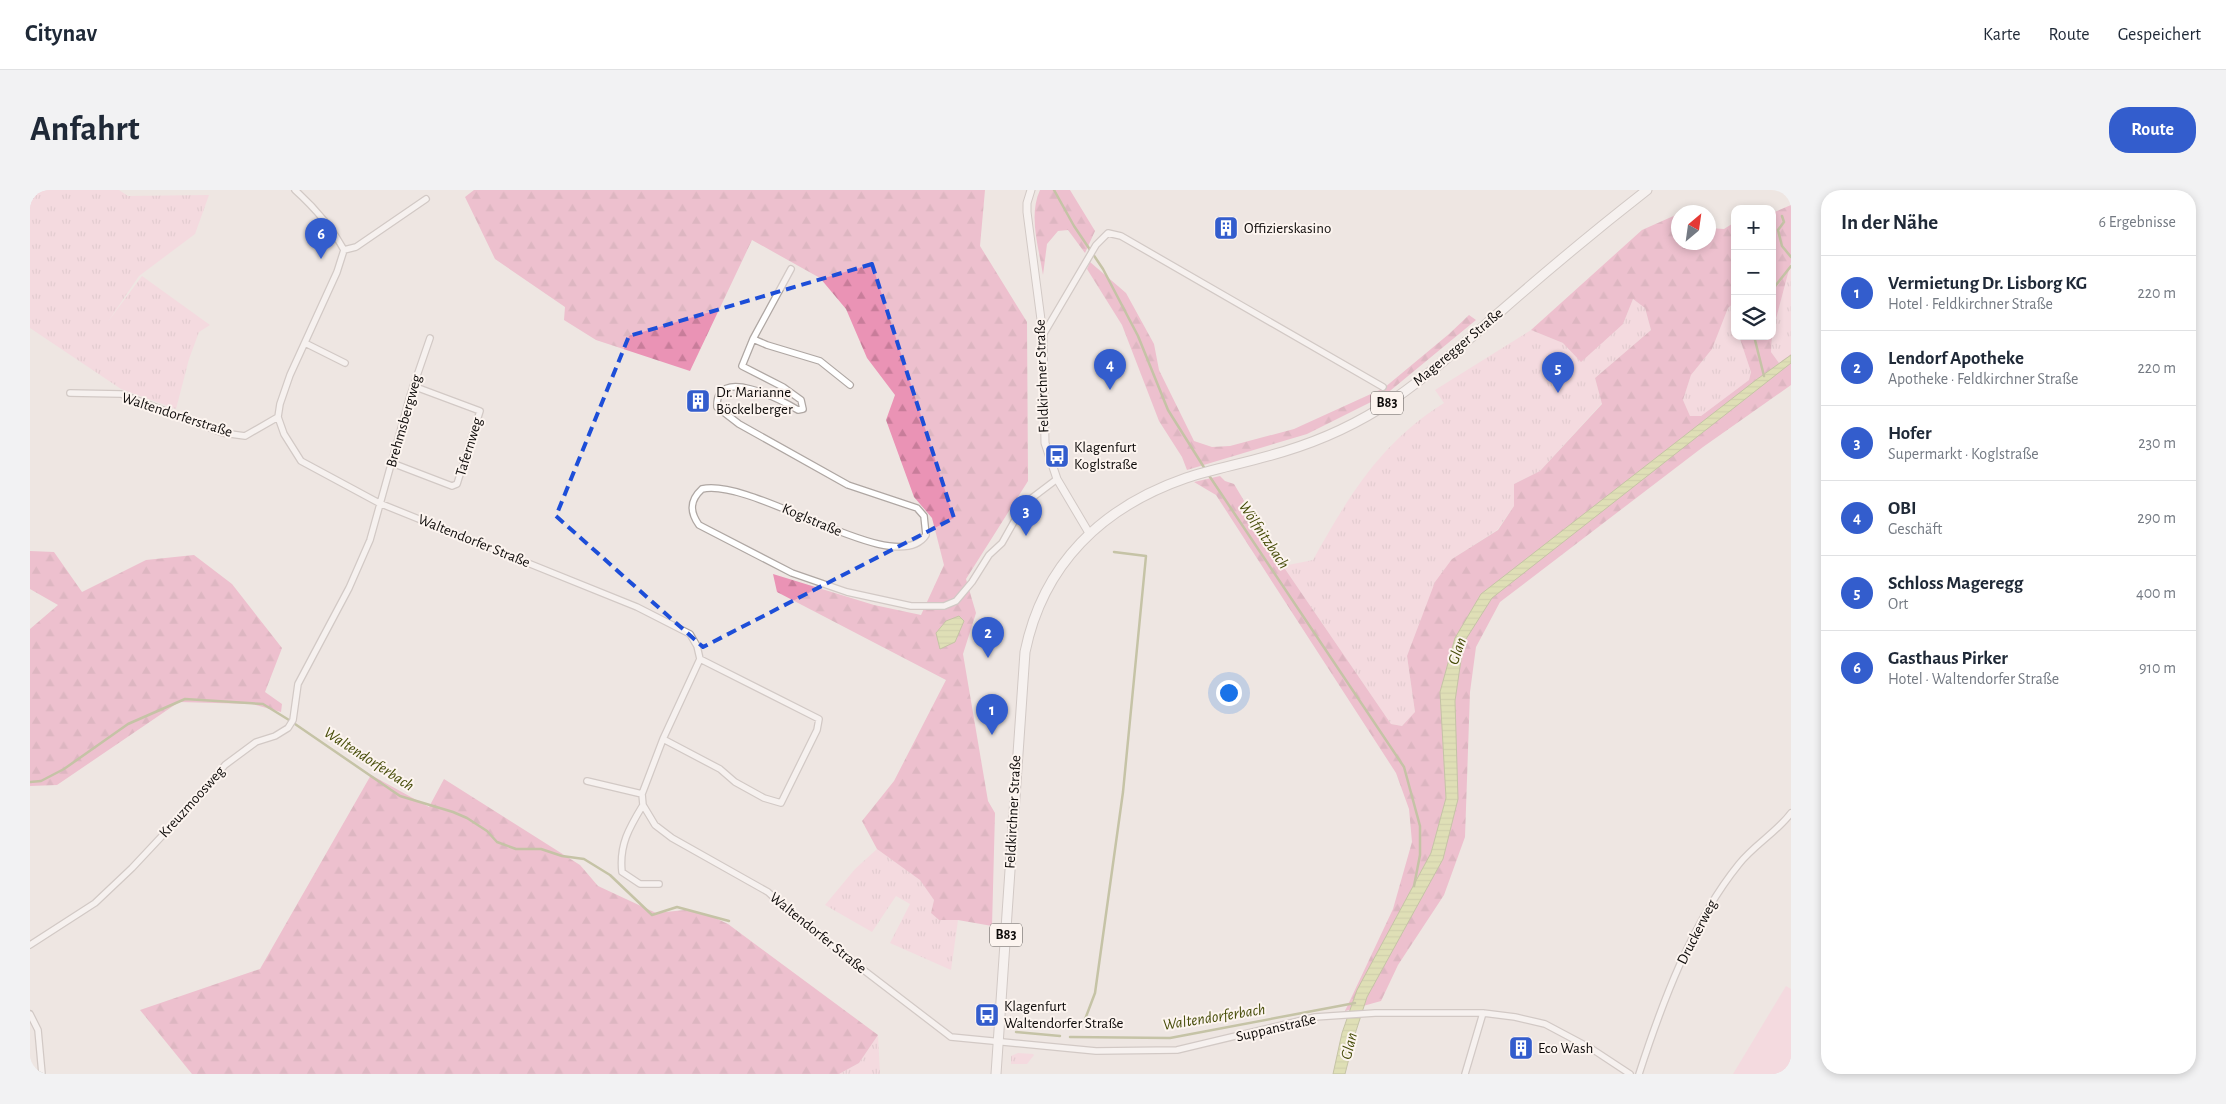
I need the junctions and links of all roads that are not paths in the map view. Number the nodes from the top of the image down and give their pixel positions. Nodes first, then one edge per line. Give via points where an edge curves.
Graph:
1 (295, 190) edge
2 (1032, 190) edge
3 (1647, 190) edge
4 (426, 199) dead end
5 (344, 250) junction
6 (791, 269) dead end
7 (1043, 335) junction
8 (430, 338) dead end
9 (753, 339) junction
10 (304, 344) junction
11 (345, 363) dead end
12 (850, 385) dead end
13 (413, 386) junction
14 (1383, 387) dead end
15 (70, 393) dead end
16 (278, 417) junction
17 (392, 463) junction
18 (1056, 479) junction
19 (379, 503) junction
20 (1088, 533) junction
21 (700, 659) junction
22 (663, 739) junction
23 (587, 781) dead end
24 (642, 794) junction
25 (644, 805) junction
26 (1791, 813) edge
27 (659, 884) dead end
28 (30, 945) edge
29 (1483, 1013) junction
30 (30, 1014) edge
31 (1000, 1043) junction
32 (42, 1074) edge
33 (996, 1074) edge
34 (1465, 1074) edge
35 (1630, 1074) edge
36 (1639, 1074) edge

1 - 5 street via 318,211
2 - 7 street, Feldkirchner Straße via 1027,212
3 - 20 main road, Mageregger Straße / B83 via 1403,393 1356,421 1311,442 1187,477 1146,494
4 - 5 street via 356,247
5 - 10 street
6 - 9 street, Koglstraße
7 - 14 street via 1096,245 1108,233 1121,236
7 - 18 street, Feldkirchner Straße via 1044,436
8 - 13 street, Brehmsbergweg
9 - 12 street via 820,361
9 - 18 street, Koglstraße via 742,366 783,386 801,400 803,409 798,410 756,390 735,387 720,392 717,408 739,424 848,485 917,508 924,516 926,526 922,542 898,548 850,536 729,488 712,486 702,488 696,494 691,509 699,525 792,572 847,592 911,606 944,606 956,601 972,582 989,555 1002,543 1024,504
10 - 11 street
10 - 16 street via 290,375
13 - 17 street, Brehmsbergweg
13 - 17 street, Tafernweg via 480,411 457,484 452,486
15 - 16 street, Waltendorferstraße via 121,394 223,433 245,436
16 - 19 street, Waltendorfer Straße via 284,434 301,461
17 - 19 street, Brehmsbergweg
18 - 20 street, Feldkirchner Straße
19 - 21 street, Waltendorfer Straße via 637,606 690,634
19 - 28 street, Kreuzmoosweg via 370,540 349,588 298,684 293,720 288,728 256,742 225,765 138,861 94,903
20 - 31 main road, Feldkirchner Straße / B83 via 1062,564 1043,598 1034,616 1025,652
21 - 22 street
21 - 22 street via 819,719 817,730 780,803 764,798 735,782 720,769
22 - 24 street
23 - 24 street
24 - 25 street, Waltendorfer Straße
25 - 27 street via 620,854 622,872 640,884
25 - 31 street, Waltendorfer Straße via 655,825 672,838 768,892 797,919 951,1037
26 - 36 street, Druckerweg via 1739,862 1710,904 1671,984
29 - 31 street, Suppanstraße via 1340,1015 1295,1021 1177,1050 1096,1051
29 - 34 street
29 - 35 street, Suppanstraße via 1545,1024
30 - 32 street via 38,1030
31 - 33 main road, Feldkirchner Straße / B83

